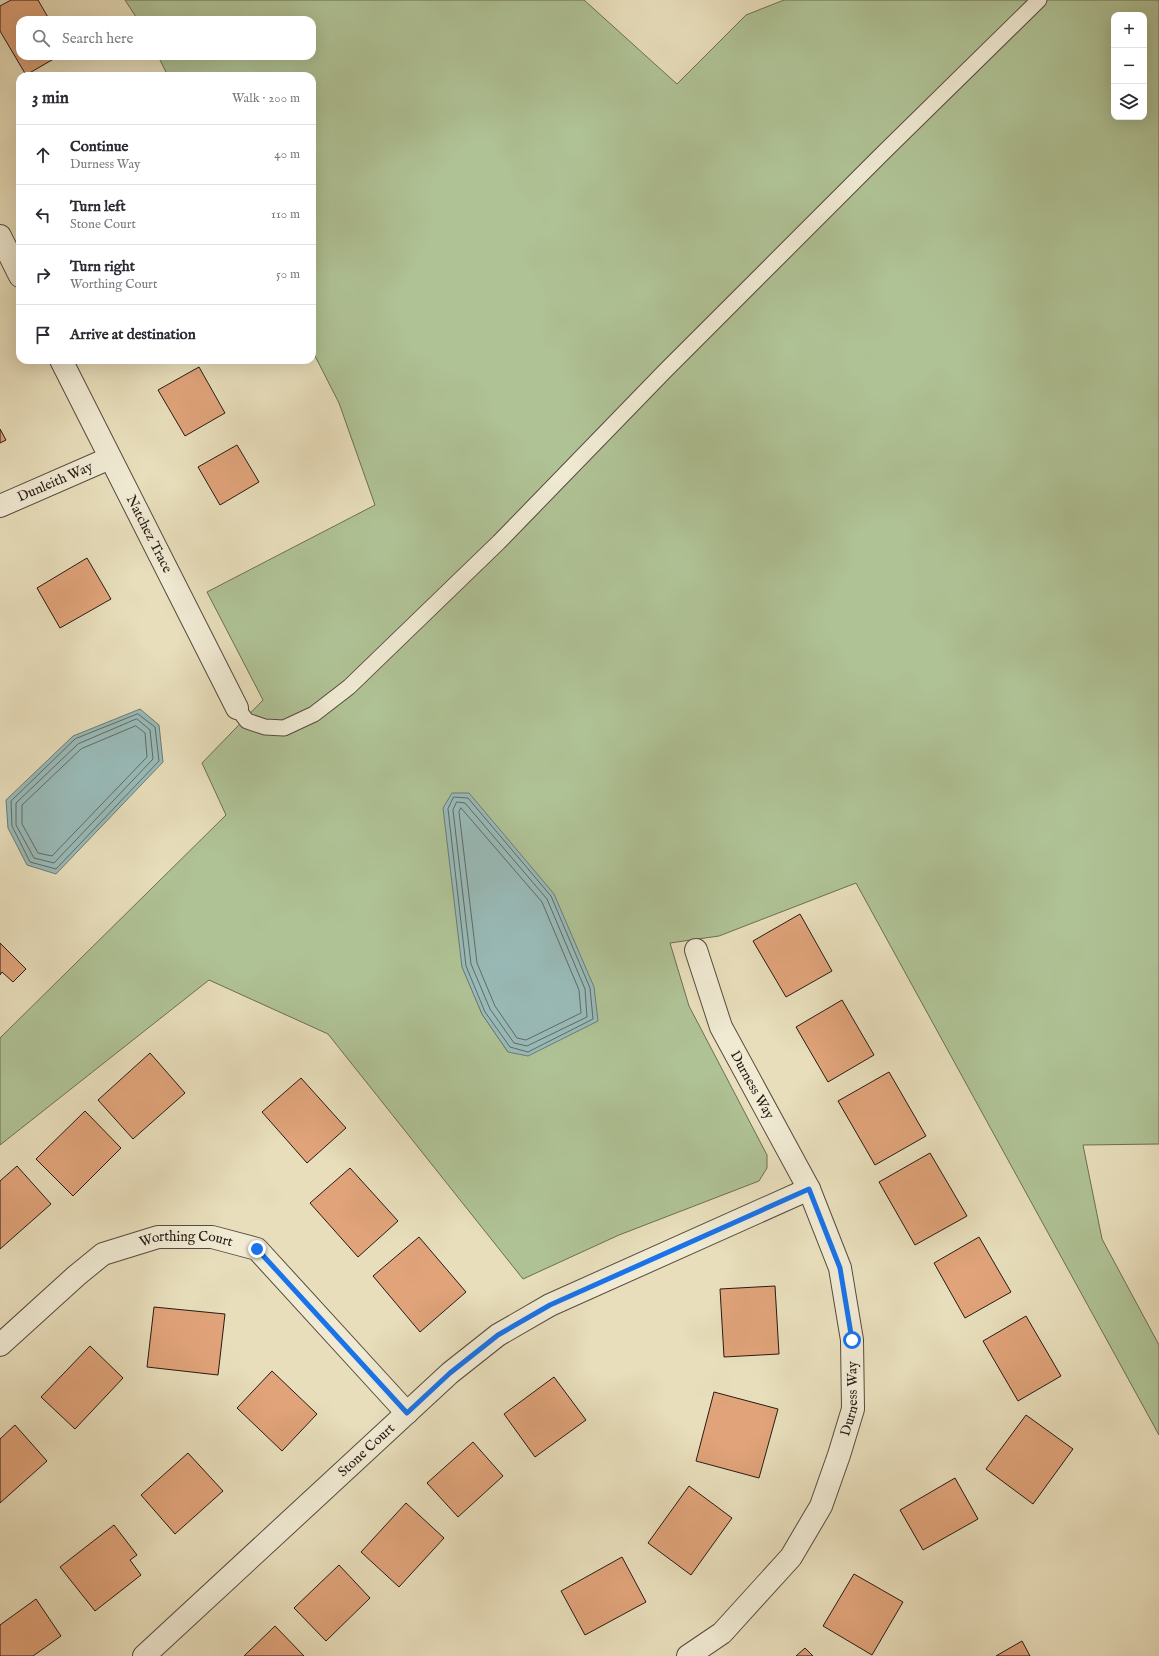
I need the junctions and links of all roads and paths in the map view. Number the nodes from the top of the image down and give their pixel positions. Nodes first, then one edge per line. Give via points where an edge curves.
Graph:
1 (1039, 0) edge
2 (0, 236) edge
3 (16, 268) edge
4 (63, 364) edge
5 (110, 458) junction
6 (0, 506) edge
7 (237, 708) joint
8 (696, 950) dead end
9 (809, 1189) junction
10 (0, 1345) edge
11 (407, 1413) junction
12 (144, 1656) edge
13 (688, 1656) edge

1 - 7 lane via 665,370 498,542 349,687 314,714 284,728 265,727 247,721
2 - 3 street
4 - 5 street, Natchez Trace
5 - 6 street, Dunleith Way
5 - 7 street, Natchez Trace
8 - 9 street, Durness Way via 721,1027
9 - 11 street, Stone Court via 550,1305 498,1335 450,1373
9 - 13 street, Durness Way via 840,1268 852,1340 852,1409 821,1506 791,1557 722,1633
10 - 11 street, Worthing Court via 103,1254 158,1237 212,1237 257,1249
11 - 12 street, Stone Court

